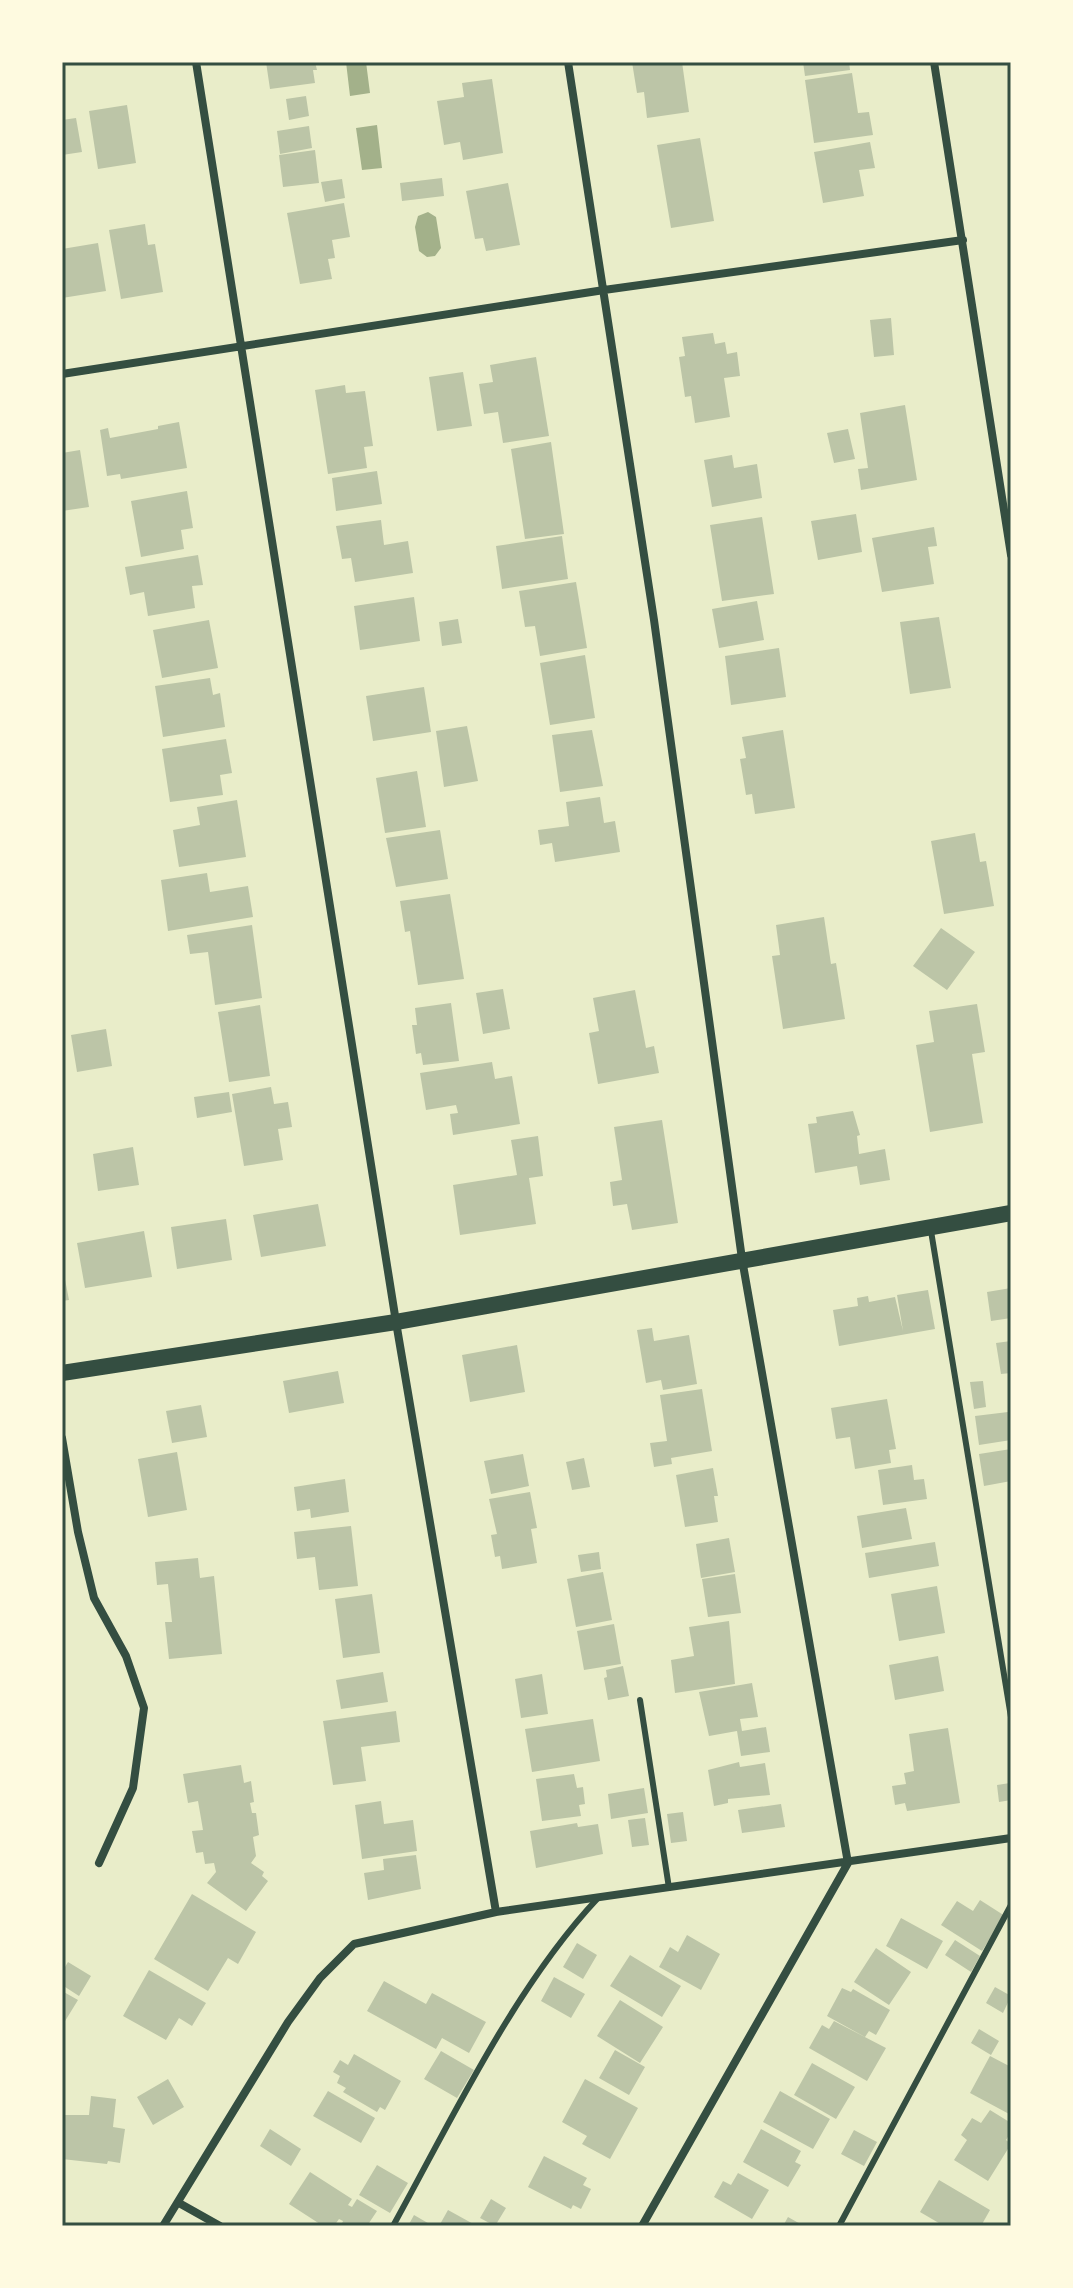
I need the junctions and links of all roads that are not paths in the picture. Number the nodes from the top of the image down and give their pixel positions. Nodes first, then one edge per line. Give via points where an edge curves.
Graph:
1 (196, 62) edge
2 (568, 62) edge
3 (934, 62) edge
4 (963, 240) junction
5 (604, 290) junction
6 (241, 345) junction
7 (62, 374) edge
8 (1011, 555) edge
9 (1011, 1213) edge
10 (930, 1227) junction
11 (742, 1259) junction
12 (396, 1322) junction
13 (62, 1373) edge
14 (62, 1438) edge
15 (640, 1700) dead end
16 (1011, 1717) edge
17 (1011, 1838) edge
18 (99, 1863) dead end
19 (848, 1863) junction
20 (669, 1888) junction
21 (598, 1898) junction
22 (1011, 1905) edge
23 (496, 1912) junction
24 (179, 2203) junction
25 (163, 2226) edge
26 (220, 2226) edge
27 (393, 2226) edge
28 (642, 2226) edge
29 (839, 2226) edge

1 - 6 street
2 - 5 street
3 - 4 street
4 - 5 street
4 - 8 street
5 - 6 street
5 - 11 street
6 - 7 street
6 - 12 street
9 - 10 main road
10 - 11 main road
10 - 16 lane
11 - 12 main road
11 - 19 street
12 - 13 main road
12 - 23 street
14 - 18 street via 94,1598 126,1656 144,1708 133,1788
15 - 20 lane
17 - 19 street
19 - 20 street
19 - 28 street
20 - 21 street
21 - 23 street
21 - 27 lane via 568,1930 502,2030
22 - 29 lane
23 - 24 street via 354,1944 288,2022
24 - 25 street
24 - 26 street

